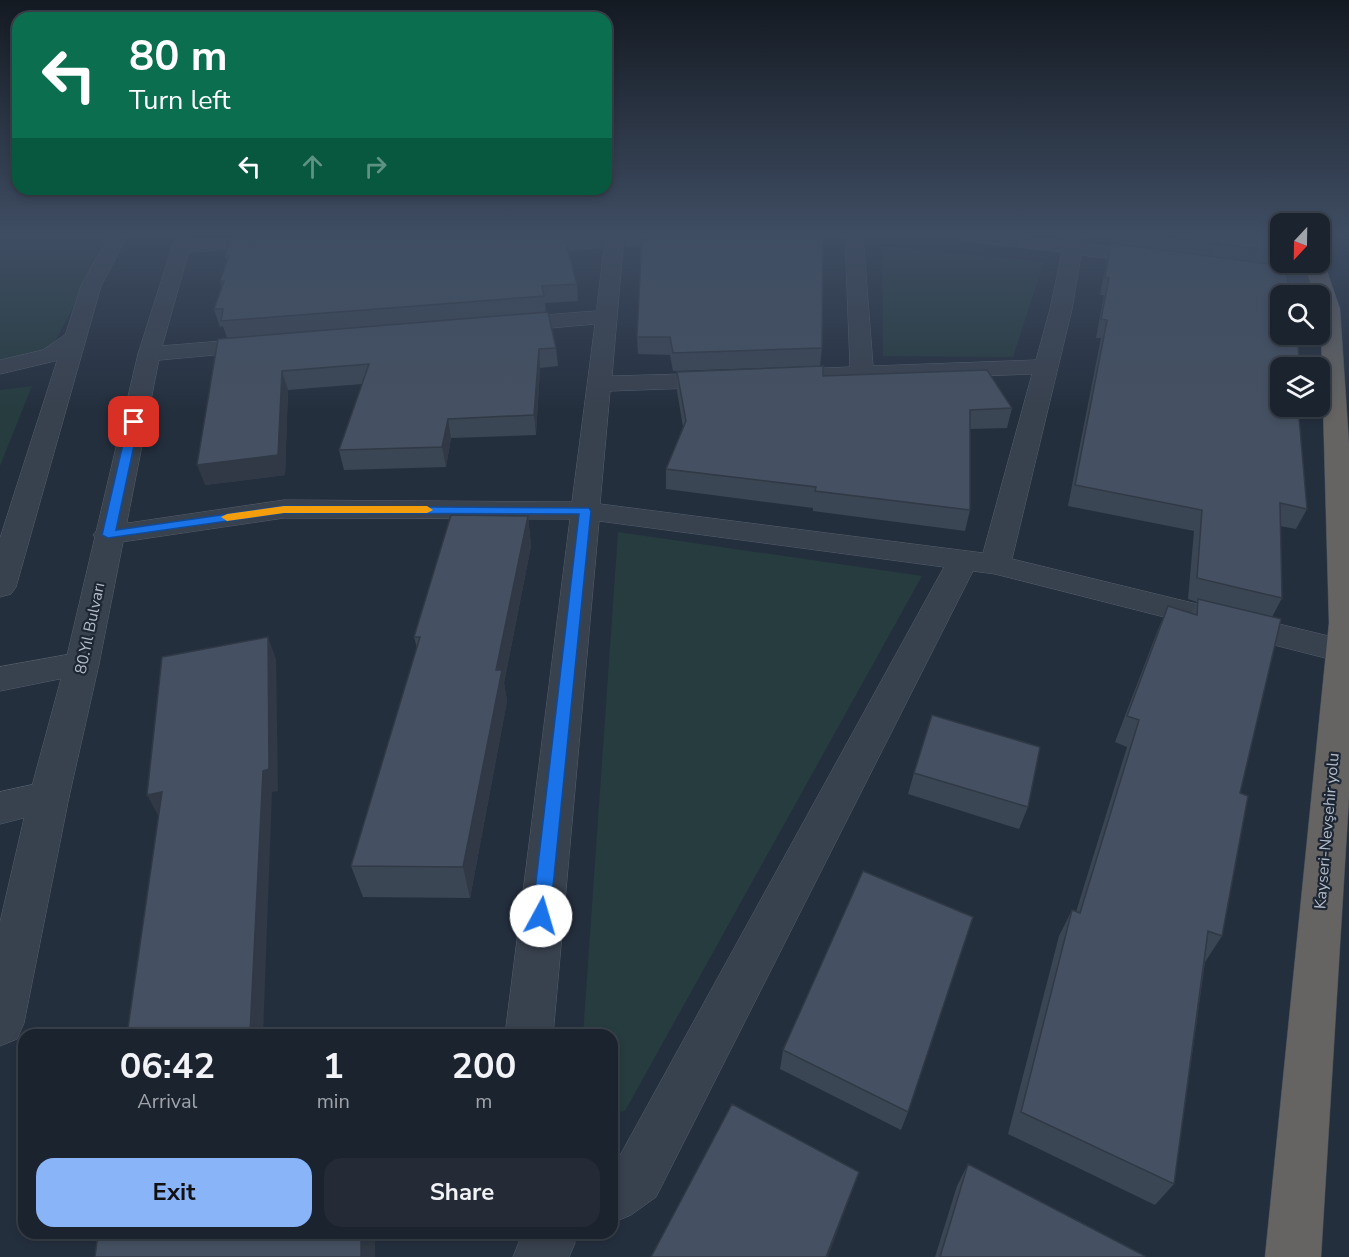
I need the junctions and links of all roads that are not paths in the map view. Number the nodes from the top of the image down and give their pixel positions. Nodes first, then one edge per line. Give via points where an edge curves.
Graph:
1 (89, 294) edge
2 (168, 294) edge
3 (609, 294) edge
4 (857, 294) edge
5 (1062, 294) edge
6 (1324, 294) edge
7 (606, 317) junction
8 (489, 327) edge
9 (74, 339) junction
10 (278, 344) edge
11 (149, 354) junction
12 (0, 367) edge
13 (1046, 367) junction
14 (862, 374) junction
15 (61, 378) junction
16 (0, 384) edge
17 (599, 384) junction
18 (585, 511) junction
19 (108, 535) junction
20 (979, 562) junction
21 (0, 587) edge
22 (1341, 650) junction
23 (82, 664) junction
24 (0, 679) edge
25 (49, 797) junction
26 (0, 808) edge
27 (0, 1023) edge
28 (529, 1029) edge
29 (618, 1192) edge
30 (1293, 1257) edge

1 - 9 street
2 - 11 street, 80.Yıl Bulvarı
3 - 7 street
4 - 14 street
5 - 13 street
6 - 22 highway, Kayseri-Nevşehir yolu via 1329,309 1345,622
7 - 8 street
7 - 17 street
9 - 12 street via 51,355
9 - 15 street
10 - 11 street
11 - 19 street, 80.Yıl Bulvarı
13 - 14 street
13 - 20 street
14 - 17 street
15 - 16 street
15 - 21 street
17 - 18 street
18 - 19 street via 284,509
18 - 20 street
18 - 28 street
19 - 23 street, 80.Yıl Bulvarı
20 - 22 street
20 - 29 street via 637,1178
22 - 30 highway, Kayseri-Nevşehir yolu
23 - 24 street
23 - 25 street, 80.Yıl Bulvarı
25 - 26 street
25 - 27 street, 80.Yıl Bulvarı

